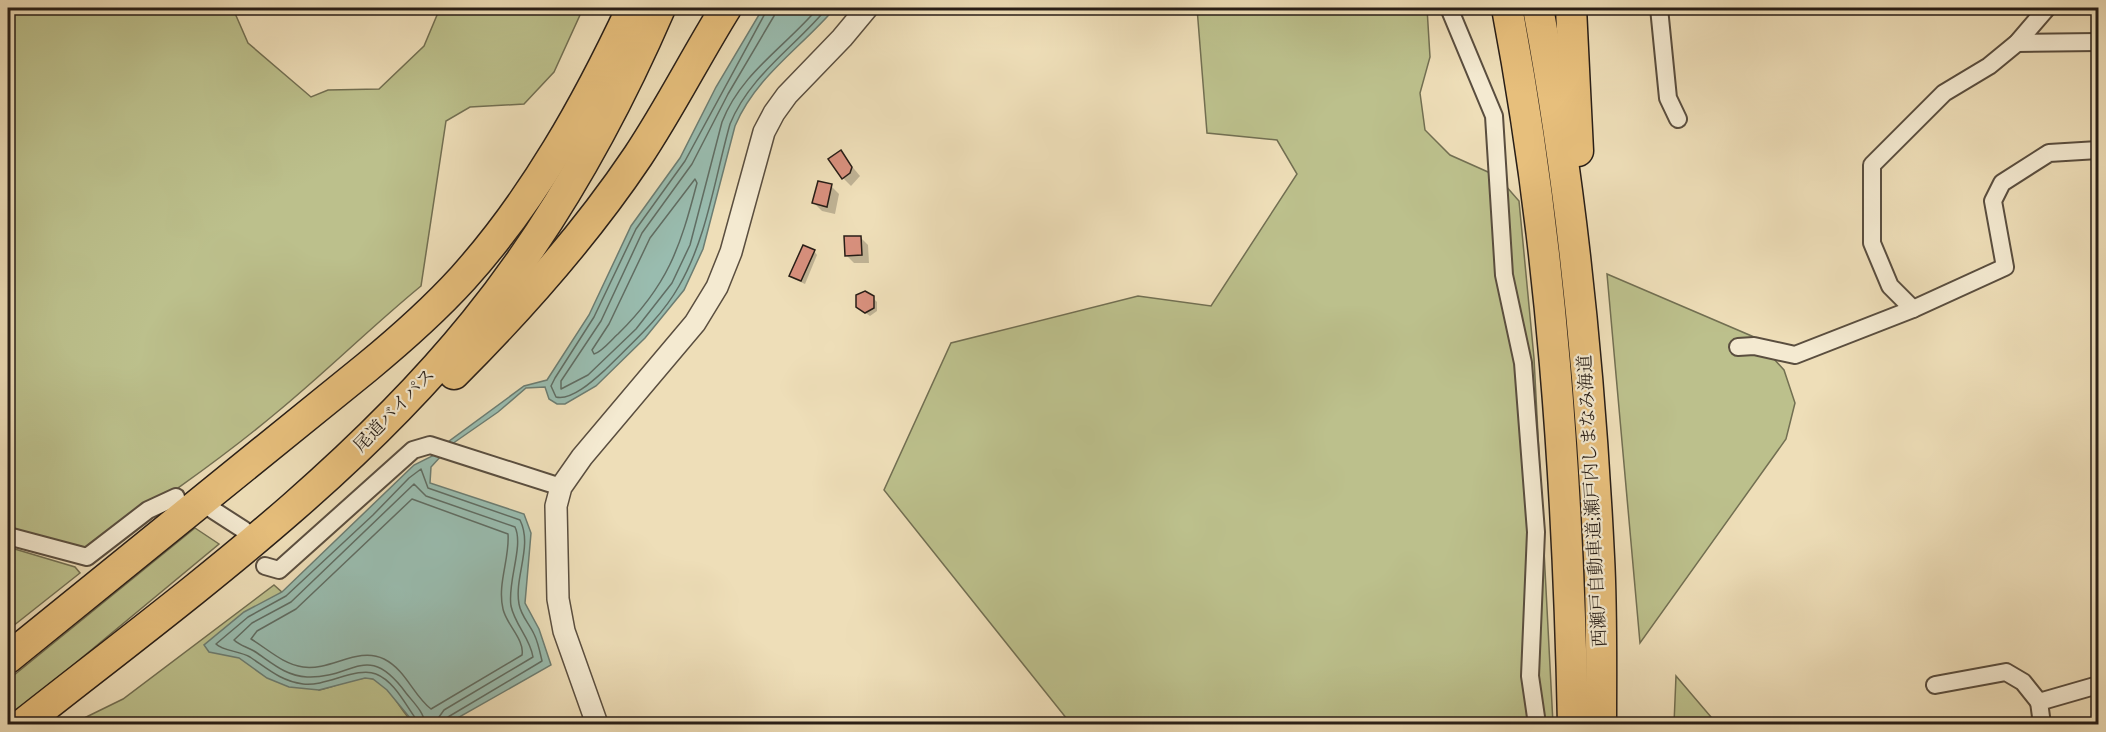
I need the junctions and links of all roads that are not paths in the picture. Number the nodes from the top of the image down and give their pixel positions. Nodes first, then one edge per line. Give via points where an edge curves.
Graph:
1 (632, 8) edge
2 (660, 8) edge
3 (675, 8) edge
4 (726, 8) edge
5 (867, 8) edge
6 (1449, 8) edge
7 (1490, 8) edge
8 (1507, 8) edge
9 (1538, 8) edge
10 (1571, 8) edge
11 (1659, 8) edge
12 (2048, 8) edge
13 (2098, 42) edge
14 (2017, 43) junction
15 (1678, 119) dead end
16 (2098, 150) edge
17 (1579, 278) junction
18 (1548, 279) junction
19 (1913, 309) junction
20 (475, 322) junction
21 (1738, 347) dead end
22 (561, 487) junction
23 (176, 497) dead end
24 (213, 510) dead end
25 (244, 530) dead end
26 (8, 536) edge
27 (265, 566) dead end
28 (119, 649) junction
29 (8, 658) edge
30 (2098, 685) edge
31 (1935, 686) dead end
32 (2039, 702) junction
33 (23, 724) edge
34 (597, 724) edge
35 (1538, 724) edge
36 (1573, 724) edge
37 (1601, 724) edge
38 (2042, 724) edge

1 - 29 highway via 578,115 539,179 463,278 418,324 366,368
2 - 20 highway, 尾道バイパス via 615,101 561,198
3 - 20 highway via 623,118 594,168 524,268
4 - 28 highway via 638,156 544,278 491,337 426,402 329,488 184,604
5 - 22 street via 774,113 764,132 731,252 717,287 695,323
6 - 35 street via 1494,116 1504,275 1523,363 1535,521 1530,676
7 - 18 highway
8 - 18 highway via 1522,87
9 - 17 highway
10 - 17 highway via 1577,97
11 - 15 street via 1668,98
12 - 14 street
13 - 14 street
14 - 19 street via 1989,66 1944,93 1872,165 1872,243 1890,286
16 - 19 street via 2049,153 2002,183 1993,201 2005,267
17 - 37 highway, 西瀬戸自動車道;瀬戸内しまなみ海道 via 1599,558
18 - 36 highway, 西瀬戸自動車道;瀬戸内しまなみ海道 via 1570,558
19 - 21 street via 1795,355 1754,346
20 - 28 highway, 尾道バイパス via 378,429 321,483
22 - 27 street via 430,445 413,450 279,570
22 - 34 street via 556,506 558,599 564,631
23 - 26 street via 148,510 87,557
24 - 25 street
28 - 33 highway, 尾道バイパス
30 - 32 street
31 - 32 street via 2006,672 2023,682
32 - 38 street

